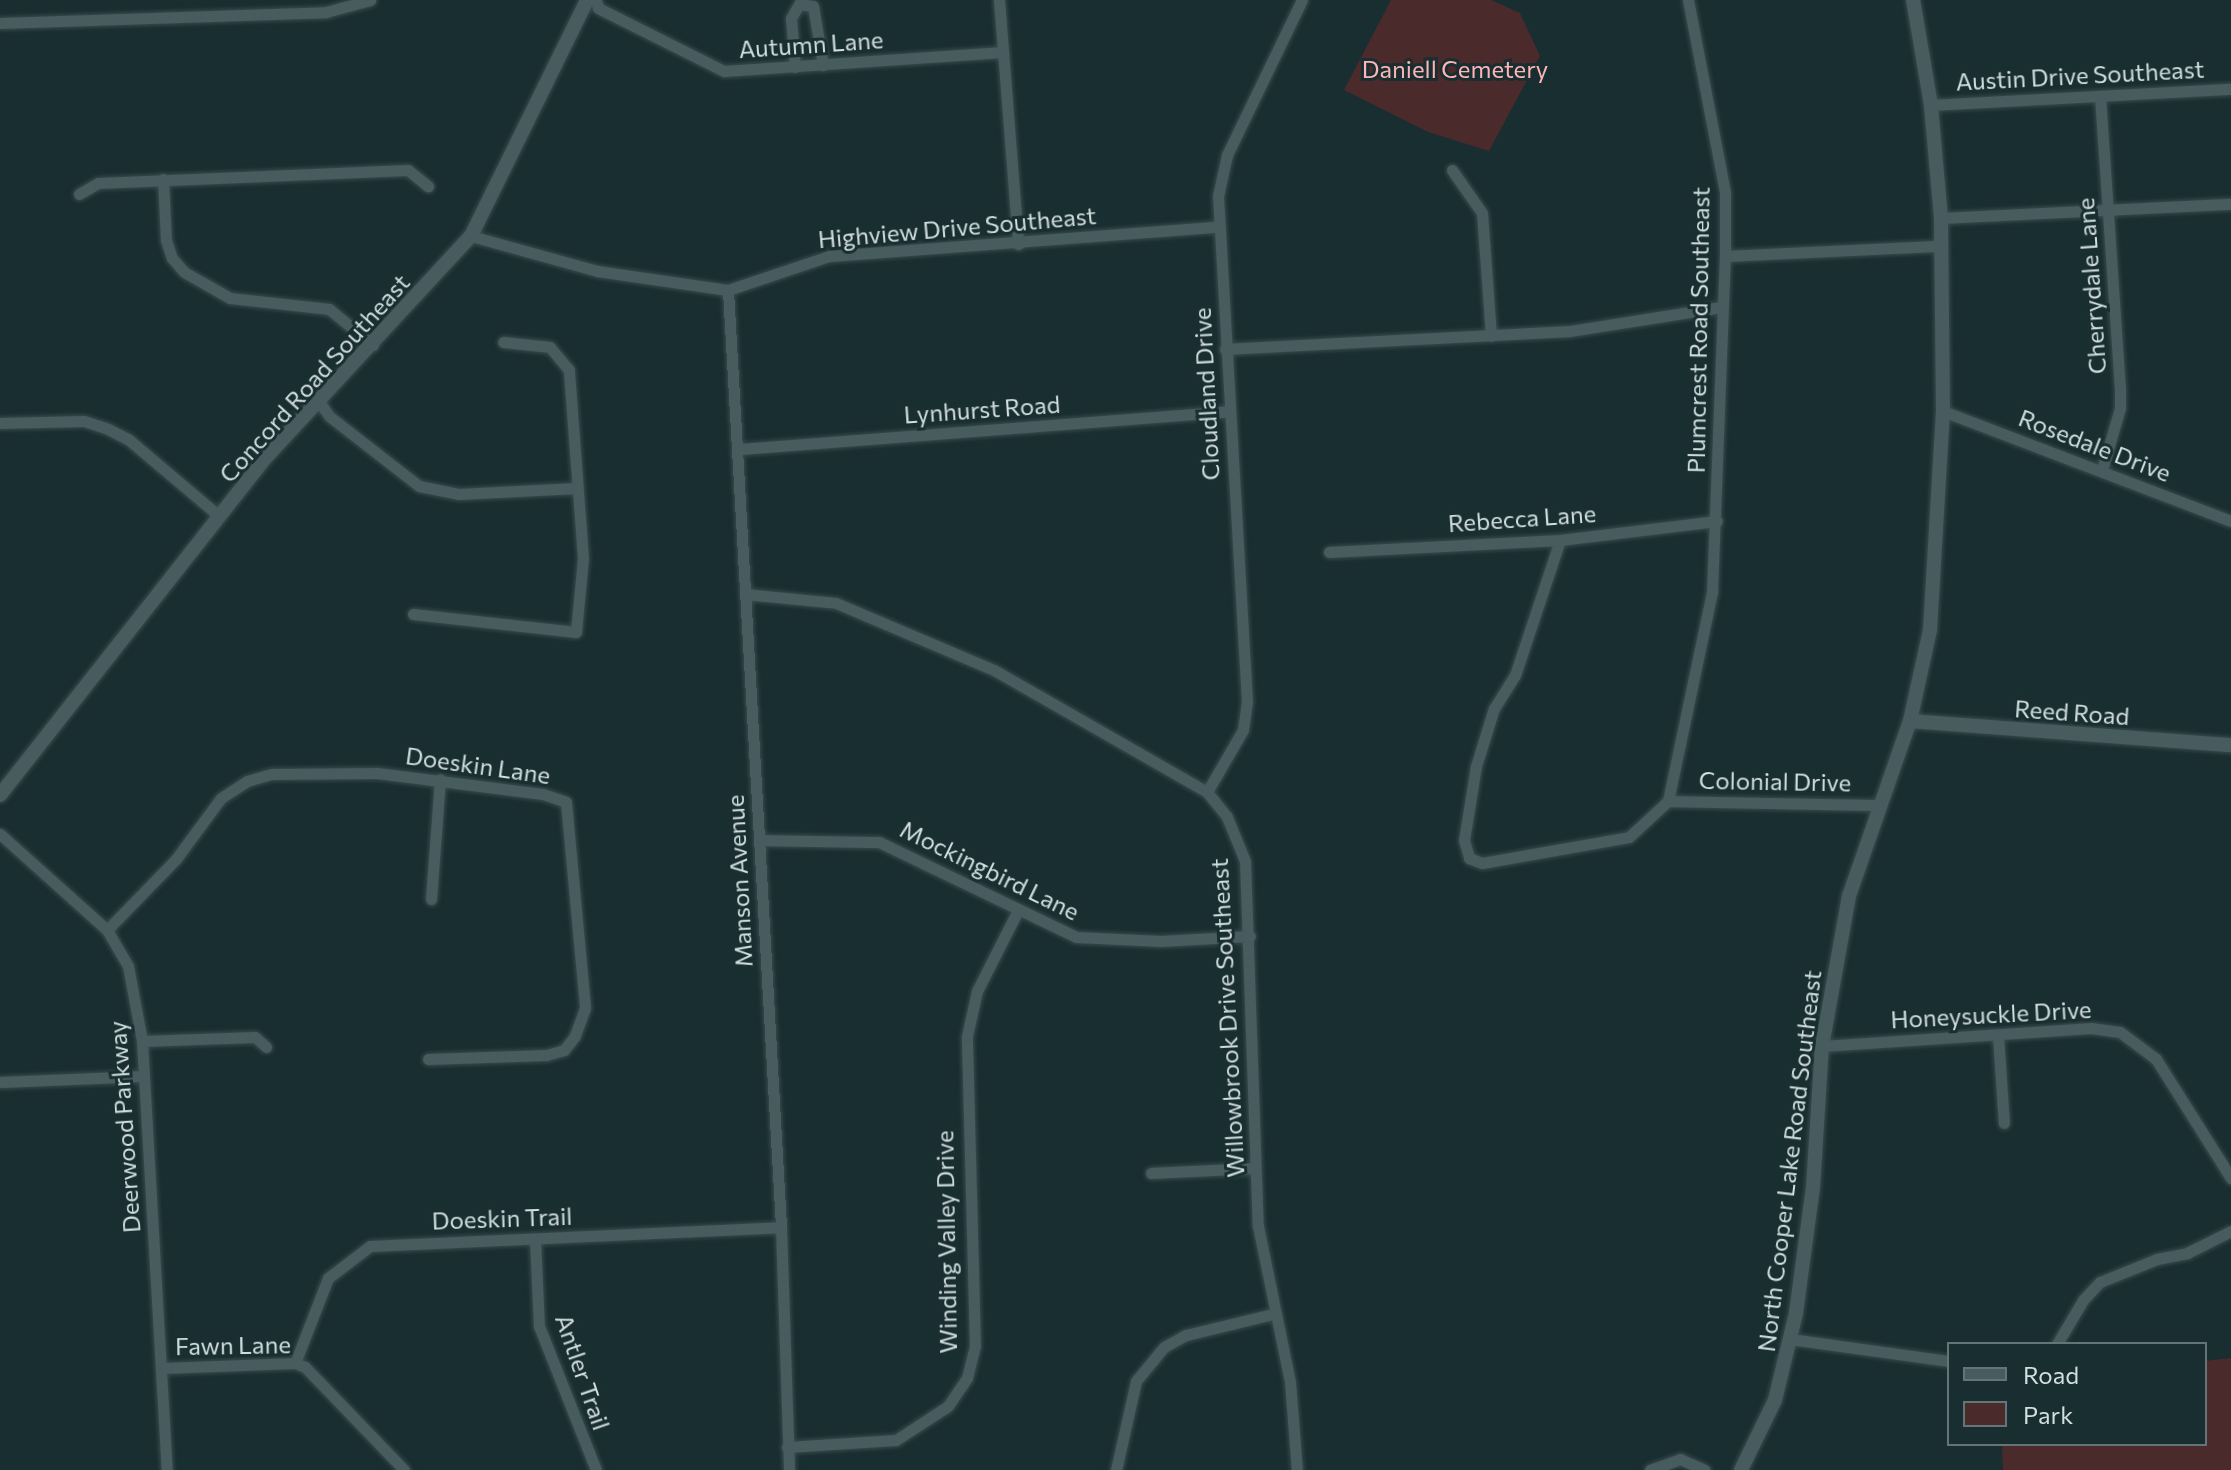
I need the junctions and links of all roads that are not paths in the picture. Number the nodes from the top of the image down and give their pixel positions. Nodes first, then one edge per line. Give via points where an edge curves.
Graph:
1 (370, 0) edge
2 (587, 0) edge
3 (596, 0) edge
4 (999, 0) edge
5 (1302, 0) edge
6 (1688, 0) edge
7 (1913, 0) edge
8 (0, 23) edge
9 (1003, 52) junction
10 (823, 65) junction
11 (795, 67) junction
12 (2231, 89) edge
13 (2100, 96) junction
14 (1931, 105) junction
15 (1452, 170) dead end
16 (163, 179) junction
17 (428, 186) dead end
18 (79, 194) dead end
19 (2231, 204) edge
20 (2107, 211) junction
21 (1941, 218) junction
22 (1218, 227) junction
23 (471, 236) junction
24 (1018, 244) junction
25 (1941, 246) junction
26 (1725, 256) junction
27 (728, 290) junction
28 (1722, 307) junction
29 (1491, 336) junction
30 (503, 342) dead end
31 (373, 345) junction
32 (1225, 349) junction
33 (318, 400) junction
34 (1228, 411) junction
35 (1943, 411) junction
36 (0, 423) edge
37 (739, 449) junction
38 (2102, 470) junction
39 (577, 488) junction
40 (219, 516) junction
41 (1717, 521) junction
42 (2231, 521) edge
43 (1560, 540) junction
44 (1329, 552) dead end
45 (745, 594) junction
46 (413, 614) dead end
47 (1910, 721) junction
48 (2231, 745) edge
49 (440, 779) junction
50 (1207, 792) junction
51 (0, 795) edge
52 (1668, 801) junction
53 (1881, 805) junction
54 (0, 834) edge
55 (759, 840) junction
56 (431, 899) dead end
57 (1017, 912) junction
58 (107, 930) junction
59 (1250, 936) junction
60 (1998, 1036) junction
61 (142, 1041) junction
62 (1822, 1046) junction
63 (266, 1047) dead end
64 (428, 1059) dead end
65 (144, 1076) junction
66 (0, 1082) edge
67 (2004, 1123) dead end
68 (1255, 1168) junction
69 (1151, 1173) dead end
70 (2231, 1178) edge
71 (781, 1227) junction
72 (2231, 1231) edge
73 (535, 1239) junction
74 (1273, 1314) junction
75 (1790, 1339) junction
76 (2058, 1342) edge
77 (1947, 1361) edge
78 (295, 1363) junction
79 (163, 1368) junction
80 (787, 1447) junction
81 (167, 1470) edge
82 (404, 1470) edge
83 (596, 1470) edge
84 (789, 1470) edge
85 (1116, 1470) edge
86 (1297, 1470) edge
87 (1650, 1470) edge
88 (1705, 1470) edge
89 (1741, 1470) edge

1 - 8 street via 326,12
2 - 23 street, Concord Road Southeast
3 - 11 street, Autumn Lane via 598,8 724,71
4 - 9 street
5 - 22 street, Cloudland Drive via 1227,155
6 - 26 street, Plumcrest Road Southeast via 1725,192
7 - 14 street, North Cooper Lake Road Southeast
9 - 10 street, Autumn Lane
9 - 24 street
10 - 11 street, Autumn Lane
10 - 11 street via 813,6 799,4 791,18
12 - 13 street, Austin Drive Southeast
13 - 14 street, Austin Drive Southeast
13 - 20 street, Cherrydale Lane
14 - 21 street, North Cooper Lake Road Southeast
15 - 29 street via 1482,213
16 - 17 street via 408,170
16 - 18 street via 98,183
16 - 31 street via 166,240 184,272 230,298 329,309
19 - 20 street
20 - 21 street
20 - 38 street, Cherrydale Lane via 2120,408
21 - 25 street, North Cooper Lake Road Southeast
22 - 24 street, Highview Drive Southeast
22 - 32 street, Cloudland Drive
23 - 27 street, Highview Drive Southeast via 597,271
23 - 31 street, Concord Road Southeast
24 - 27 street, Highview Drive Southeast via 829,256
25 - 26 street
25 - 35 street, North Cooper Lake Road Southeast
26 - 28 street, Plumcrest Road Southeast
27 - 37 street, Manson Avenue
28 - 29 street via 1570,331
28 - 41 street, Plumcrest Road Southeast
29 - 32 street
30 - 39 street via 550,347 569,370
31 - 33 street, Concord Road Southeast
32 - 34 street, Cloudland Drive
33 - 39 street via 340,426 419,486 459,494
33 - 40 street, Concord Road Southeast
34 - 37 street, Lynhurst Road
34 - 50 street, Cloudland Drive via 1247,702 1243,730
35 - 38 street, Rosedale Drive
35 - 47 street, North Cooper Lake Road Southeast via 1930,630
36 - 40 street via 84,421 108,429 128,439
37 - 45 street, Manson Avenue
38 - 42 street, Rosedale Drive
39 - 46 street via 583,558 576,632
40 - 51 street, Concord Road Southeast
41 - 43 street, Rebecca Lane
41 - 52 street, Plumcrest Road Southeast via 1708,622
43 - 44 street, Rebecca Lane
43 - 52 street via 1515,675 1494,708 1476,766 1464,840 1469,858 1482,863 1601,846 1639,831
45 - 50 street, Willowbrook Drive Southeast via 836,603 876,617 994,670
45 - 55 street, Manson Avenue
47 - 48 street, Reed Road
47 - 53 street, North Cooper Lake Road Southeast
49 - 56 street
49 - 58 street, Doeskin Lane via 316,773 272,774 247,781 221,798 176,859
49 - 64 street, Doeskin Lane via 566,802 585,1008 581,1025 564,1050
50 - 59 street, Willowbrook Drive Southeast via 1227,817 1243,853
52 - 53 street, Colonial Drive
53 - 62 street, North Cooper Lake Road Southeast via 1849,896
54 - 58 street, Deerwood Parkway
55 - 57 street, Mockingbird Lane via 879,842
55 - 71 street, Manson Avenue
57 - 59 street, Mockingbird Lane via 1096,940
57 - 80 street, Winding Valley Drive via 977,991 967,1036 975,1347 967,1378 948,1406 896,1440
58 - 61 street, Deerwood Parkway via 128,966
59 - 68 street, Willowbrook Drive Southeast
60 - 62 street, Honeysuckle Drive
60 - 67 street
60 - 70 street, Honeysuckle Drive via 2091,1028 2129,1035 2156,1059
61 - 63 street via 255,1037
61 - 65 street, Deerwood Parkway
62 - 75 street, North Cooper Lake Road Southeast via 1813,1188
65 - 66 street
65 - 79 street, Deerwood Parkway
68 - 69 street
68 - 74 street, Willowbrook Drive Southeast
71 - 73 street, Doeskin Trail
71 - 80 street, Manson Avenue
72 - 76 street via 2187,1253 2100,1282
73 - 78 street, Doeskin Trail via 382,1245 355,1252 328,1278
73 - 83 street, Antler Trail via 539,1326
74 - 85 street via 1186,1335 1164,1347 1136,1381
74 - 86 street, Willowbrook Drive Southeast via 1290,1382
75 - 77 street
75 - 89 street, North Cooper Lake Road Southeast via 1775,1400
78 - 79 street, Fawn Lane
78 - 82 street, Fawn Lane via 328,1386
79 - 81 street, Deerwood Parkway
80 - 84 street, Manson Avenue
87 - 88 street via 1680,1459

